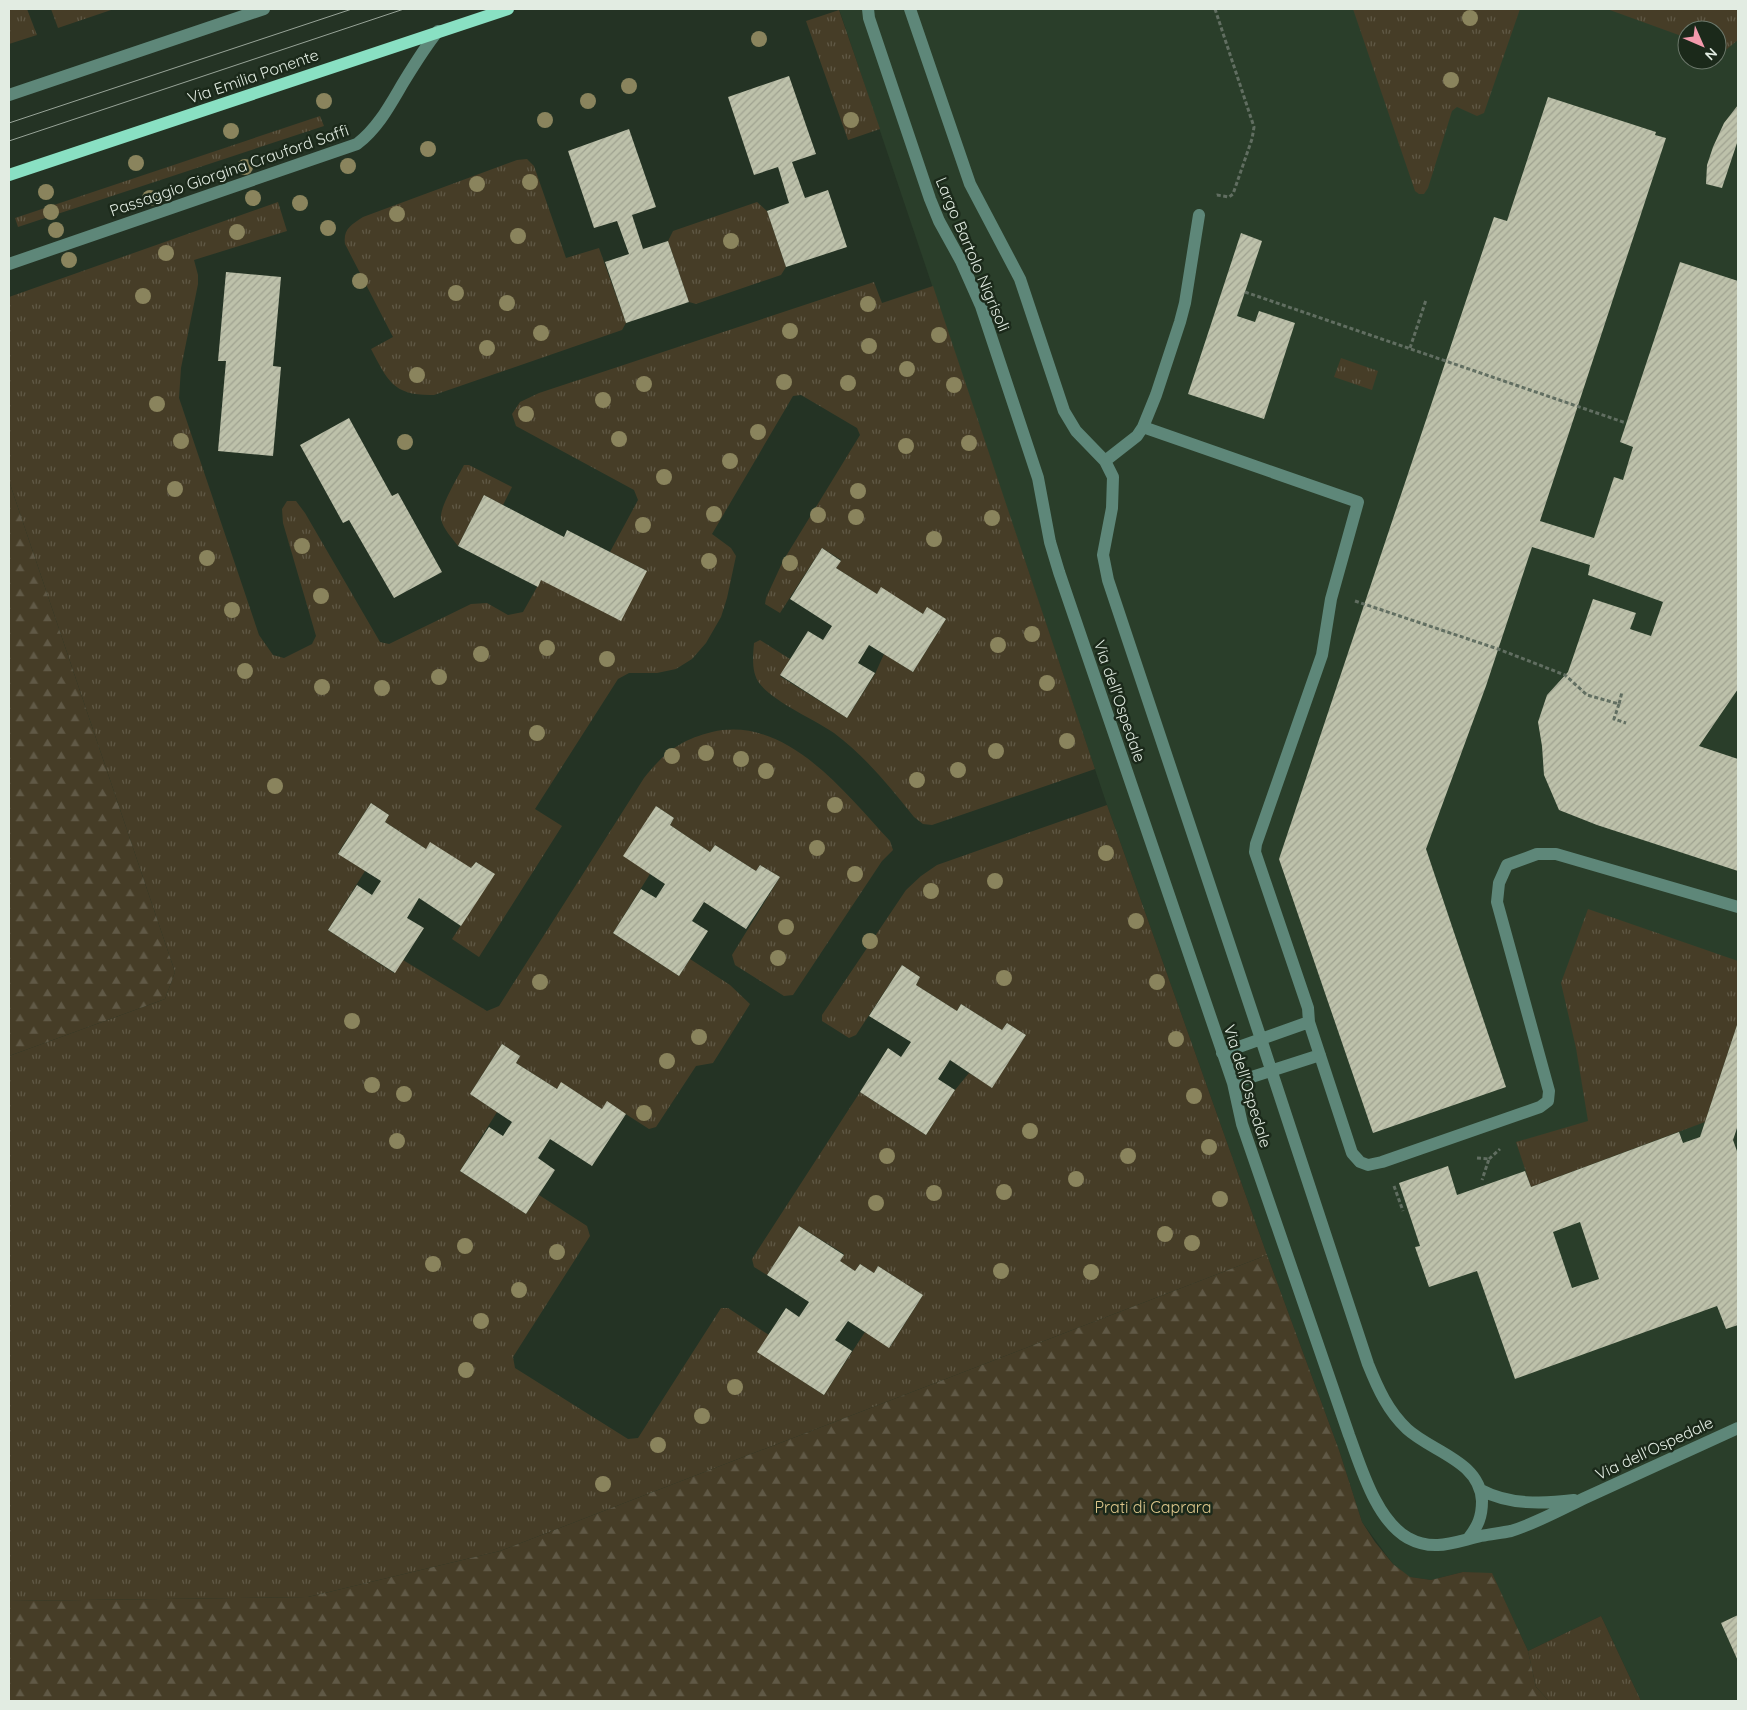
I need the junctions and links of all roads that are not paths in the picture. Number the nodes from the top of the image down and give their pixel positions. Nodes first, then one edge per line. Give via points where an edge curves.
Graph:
1 (264, 9) edge
2 (508, 9) edge
3 (868, 9) edge
4 (910, 9) edge
5 (438, 31) junction
6 (9, 95) edge
7 (9, 176) edge
8 (1198, 215) dead end
9 (9, 264) edge
10 (1143, 427) junction
11 (1105, 461) junction
12 (1105, 568) joint
13 (1059, 572) joint
14 (1738, 907) edge
15 (1309, 1022) junction
16 (1261, 1038) junction
17 (1222, 1052) junction
18 (1320, 1055) junction
19 (1272, 1071) junction
20 (1233, 1083) junction
21 (1738, 1428) edge
22 (1481, 1490) junction
23 (1584, 1499) junction
24 (1468, 1539) junction

1 - 6 street
2 - 5 main road, Via Emilia Ponente
3 - 13 street, Largo Bartolo Nigrisoli via 930,199 975,292 1001,366 1038,478
4 - 11 street, Largo Bartolo Nigrisoli via 970,184 1020,280 1064,411 1076,431
5 - 7 main road, Via Emilia Ponente
5 - 9 street, Passaggio Giorgina Crauford Saffi via 381,120 357,144
8 - 10 street via 1185,303
10 - 11 street via 1137,436
10 - 15 street via 1358,502 1331,599 1322,655 1256,844 1257,860 1308,1008
11 - 12 street, Largo Bartolo Nigrisoli via 1113,477 1114,491 1103,555
12 - 16 street, Via dell'Ospedale
13 - 17 street, Via dell'Ospedale
14 - 18 street via 1556,854 1537,854 1507,865 1499,883 1497,902 1549,1091 1548,1101 1540,1107 1368,1165 1352,1154
15 - 16 street
15 - 18 street
16 - 17 street
16 - 19 street, Via dell'Ospedale
17 - 20 street, Via dell'Ospedale
18 - 19 street
19 - 20 street
19 - 22 street, Via dell'Ospedale via 1378,1389 1392,1414 1409,1431 1465,1467
20 - 24 street, Via dell'Ospedale via 1242,1124 1349,1434 1375,1498 1395,1529 1408,1538 1438,1546
21 - 23 street, Via dell'Ospedale
22 - 23 street, Via dell'Ospedale via 1494,1497 1514,1501
22 - 24 street via 1482,1511 1478,1525
23 - 24 street, Via dell'Ospedale via 1511,1531

